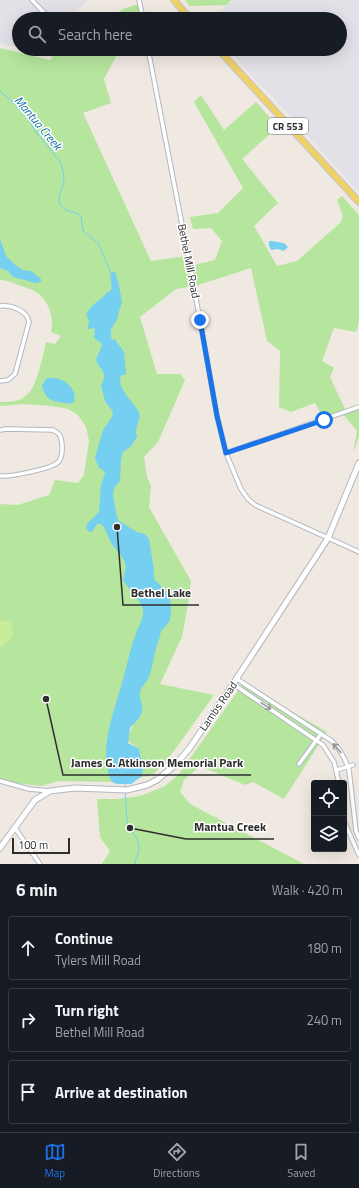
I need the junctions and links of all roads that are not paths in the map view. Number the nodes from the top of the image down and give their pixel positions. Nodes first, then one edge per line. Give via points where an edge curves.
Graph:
1 (32, 0) edge
2 (140, 0) edge
3 (174, 0) edge
4 (43, 12) edge
5 (142, 12) edge
6 (184, 12) edge
7 (149, 56) edge
8 (224, 56) edge
9 (359, 202) edge
10 (0, 306) edge
11 (0, 381) edge
12 (359, 407) edge
13 (0, 430) edge
14 (226, 453) junction
15 (359, 463) edge
16 (0, 476) edge
17 (328, 538) junction
18 (359, 552) edge
19 (237, 679) junction
20 (233, 684) junction
21 (321, 734) junction
22 (317, 740) junction
23 (298, 764) dead end
24 (350, 766) junction
25 (337, 770) junction
26 (339, 780) edge
27 (0, 781) edge
28 (50, 790) junction
29 (347, 827) edge
30 (15, 828) junction
31 (359, 838) edge
32 (0, 848) edge
33 (357, 848) edge
34 (359, 855) edge
35 (40, 864) edge

1 - 4 street
2 - 5 street
3 - 6 main road
7 - 14 street, Bethel Mill Road
8 - 9 main road, CR 553
10 - 11 street via 22,311 27,315 29,322 15,374 8,380
12 - 14 street
13 - 16 street via 53,430 59,434 62,442 61,458 56,464 18,475
14 - 17 street, Bethel Mill Road via 241,489 255,505
15 - 17 main road, Lambs Road
17 - 18 street, Bethel Mill Road
17 - 19 main road, Lambs Road
19 - 20 main road, Lambs Road
19 - 21 street
20 -> 22 street
20 - 28 main road, Lambs Road via 189,749 157,780 127,790
21 - 22 street
24 -> 21 street via 339,748
22 - 23 street
22 - 25 street via 327,749
24 - 25 street
24 - 31 street via 356,831
25 - 26 street
27 - 28 street via 29,789
28 - 30 main road via 36,800
29 - 33 street
30 - 32 main road
30 - 35 street
33 - 34 street

